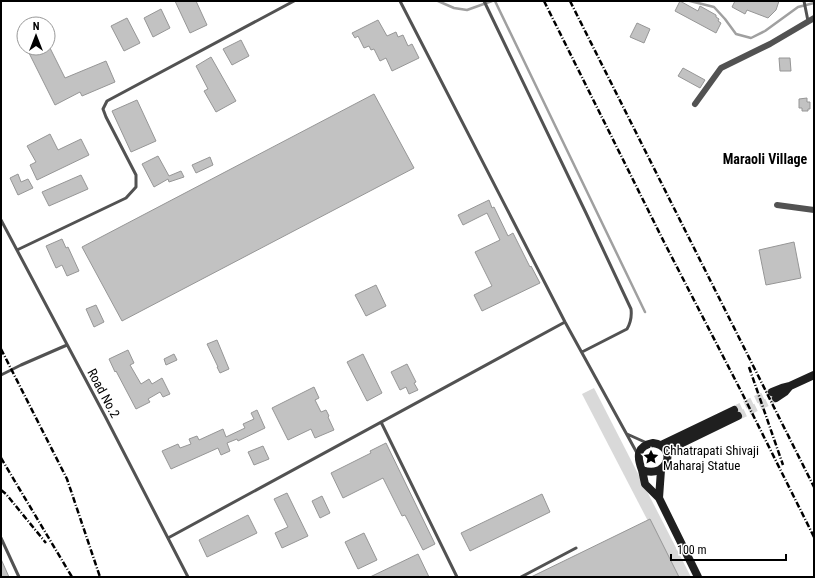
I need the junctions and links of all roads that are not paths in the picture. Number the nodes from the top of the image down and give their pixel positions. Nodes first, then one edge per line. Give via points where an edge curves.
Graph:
1 (294, 1) edge
2 (400, 1) edge
3 (484, 1) edge
4 (804, 1) edge
5 (811, 20) edge
6 (695, 104) dead end
7 (777, 205) dead end
8 (814, 210) edge
9 (1, 220) edge
10 (17, 250) junction
11 (565, 322) junction
12 (67, 345) junction
13 (582, 352) junction
14 (1, 375) edge
15 (814, 375) edge
16 (774, 395) tunnel mouth
17 (736, 413) tunnel mouth
18 (381, 422) junction
19 (627, 434) junction
20 (649, 444) junction
21 (663, 448) junction
22 (638, 456) junction
23 (642, 470) junction
24 (661, 470) junction
25 (659, 498) junction
26 (1, 538) edge
27 (168, 538) junction
28 (576, 548) dead end
29 (19, 577) edge
30 (188, 577) edge
31 (457, 577) edge
32 (521, 577) edge
33 (698, 577) edge

1 - 10 lane via 107,101 103,109 136,175 136,187 126,198
2 - 11 lane
3 - 13 lane via 632,309 627,329
4 - 5 lane
5 - 6 street via 721,68
7 - 8 street
9 - 10 lane, Road No.2
10 - 12 lane, Road No.2
11 - 13 lane
11 - 18 lane
12 - 14 lane
12 - 27 lane, Road No.2
13 - 19 lane
15 - 16 street via 790,386 785,392
17 - 21 street
18 - 27 lane
18 - 31 lane
19 - 20 lane
19 - 22 lane
20 - 21 street via 657,444
20 - 22 street via 642,448
21 - 24 street via 668,455
22 - 23 street
23 - 24 street
23 - 25 street via 645,484
24 - 25 street
25 - 33 street
26 - 29 lane
27 - 30 lane, Road No.2
28 - 32 lane

